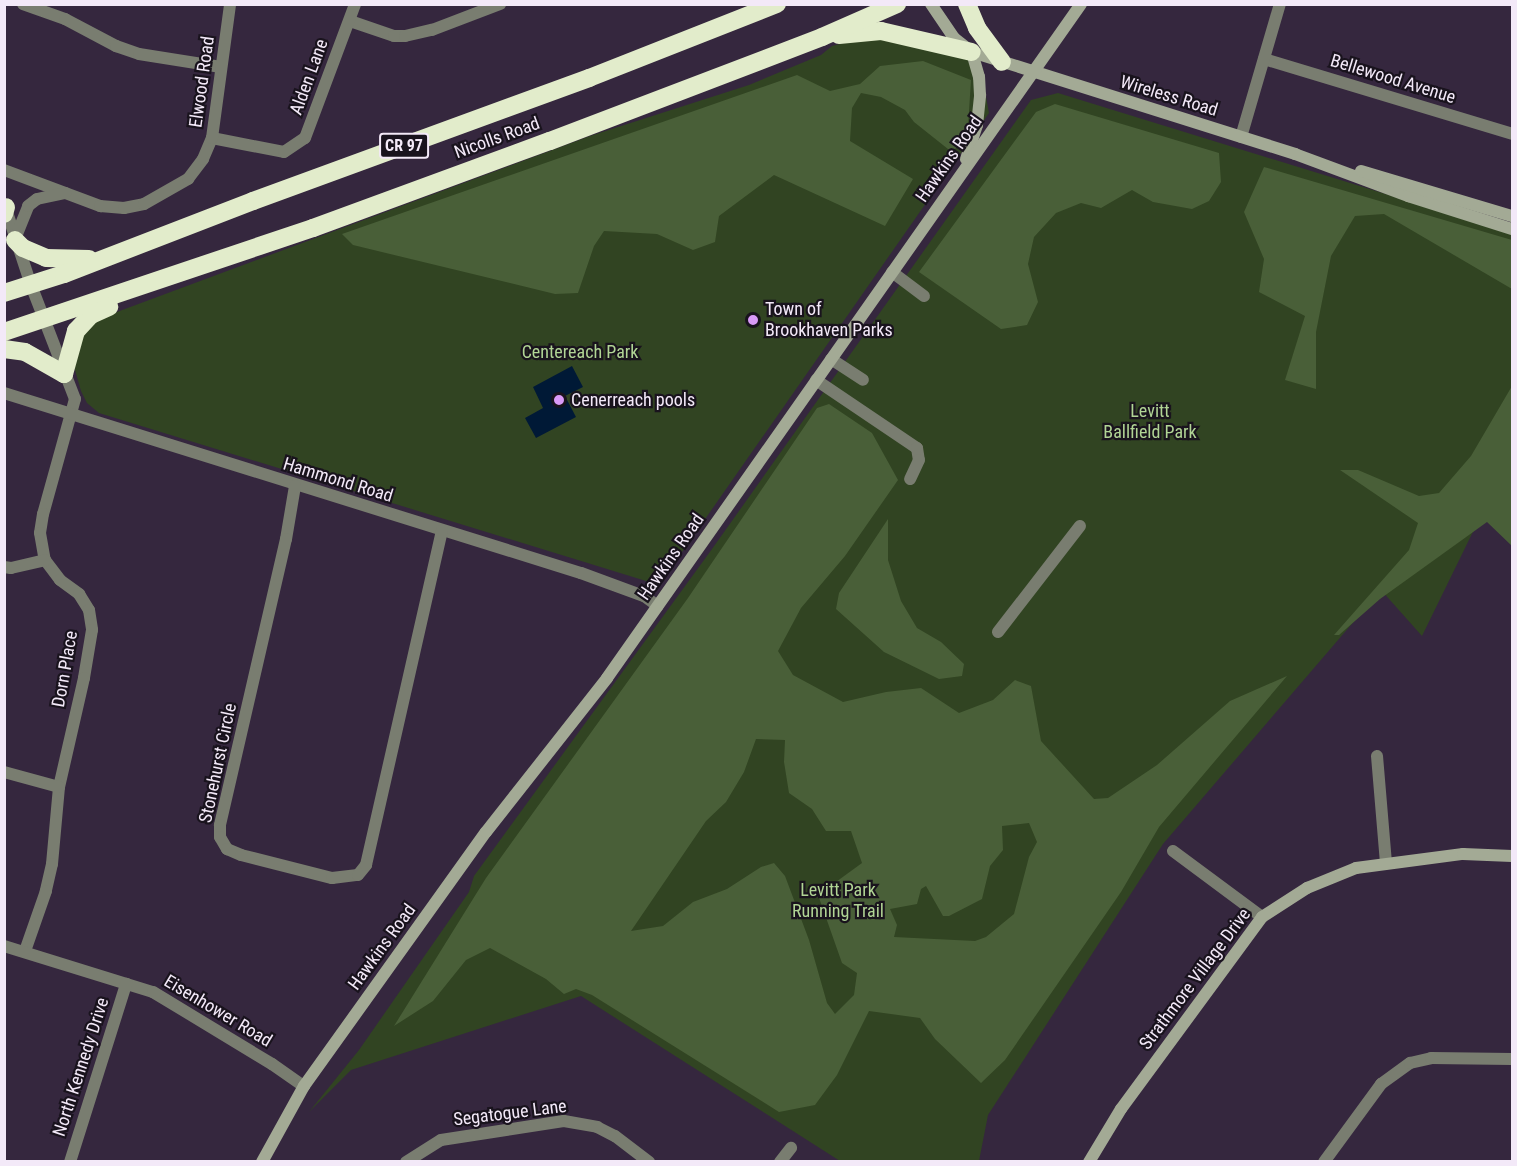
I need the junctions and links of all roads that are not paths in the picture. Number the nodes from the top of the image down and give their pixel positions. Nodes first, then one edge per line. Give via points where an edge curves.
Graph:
1 (23, 4) edge
2 (230, 4) edge
3 (355, 4) edge
4 (500, 4) edge
5 (777, 4) edge
6 (897, 4) edge
7 (931, 4) edge
8 (967, 4) edge
9 (1081, 4) edge
10 (1280, 4) edge
11 (350, 21) junction
12 (822, 37) junction
13 (972, 52) junction
14 (1264, 59) junction
15 (1002, 62) junction
16 (221, 67) junction
17 (1032, 72) junction
18 (1512, 134) edge
19 (1241, 137) junction
20 (212, 138) junction
21 (1295, 154) junction
22 (4, 170) edge
23 (962, 173) junction
24 (65, 193) junction
25 (5, 208) edge
26 (1512, 216) edge
27 (1512, 229) edge
28 (15, 240) junction
29 (100, 259) junction
30 (892, 272) junction
31 (152, 282) junction
32 (30, 285) junction
33 (4, 293) edge
34 (924, 296) dead end
35 (44, 319) junction
36 (4, 332) edge
37 (4, 349) edge
38 (831, 359) junction
39 (64, 374) junction
40 (816, 380) junction
41 (863, 380) dead end
42 (4, 393) edge
43 (71, 415) junction
44 (910, 479) dead end
45 (295, 486) junction
46 (1080, 526) dead end
47 (442, 531) junction
48 (45, 560) junction
49 (4, 567) edge
50 (658, 606) junction
51 (998, 632) dead end
52 (1377, 756) dead end
53 (4, 772) edge
54 (59, 787) junction
55 (1173, 851) dead end
56 (1512, 856) edge
57 (1386, 864) junction
58 (1263, 917) junction
59 (4, 946) edge
60 (25, 951) junction
61 (126, 984) junction
62 (1512, 1059) edge
63 (304, 1086) junction
64 (791, 1148) dead end
65 (70, 1161) edge
66 (262, 1161) edge
67 (406, 1161) edge
68 (649, 1161) edge
69 (780, 1161) edge
70 (1089, 1161) edge
71 (1324, 1161) edge

1 - 16 street via 139,54
2 - 16 street, Elwood Road
3 - 11 street, Alden Lane
4 - 11 street via 405,36
5 - 29 highway, Nicolls Road / CR 97
6 - 12 highway, Nicolls Road / CR 97
7 - 13 street via 954,38
8 - 15 highway via 977,28
9 - 17 street, Hawkins Road
10 - 14 street
11 - 20 street, Alden Lane via 305,138 284,152
12 - 13 highway via 881,31
12 - 31 highway, Nicolls Road / CR 97 via 313,228
13 - 15 street
13 - 23 street via 979,77 979,105
14 - 18 street, Bellewood Avenue
14 - 19 street
15 - 17 street
16 - 20 street, Elwood Road
17 - 19 street, Wireless Road
17 - 23 street, Hawkins Road
19 - 21 street, Wireless Road
20 - 24 street, Elwood Road via 188,179 144,204 123,208 100,206
21 - 26 street, Wireless Road
21 - 27 street, Wireless Road
22 - 24 street
23 - 30 street, Hawkins Road
24 - 28 street via 37,199 28,206
25 - 28 street
28 - 29 highway via 46,258
28 - 32 street
29 - 32 highway, Nicolls Road / CR 97
30 - 34 street
30 - 38 street, Hawkins Road
31 - 35 highway, Nicolls Road / CR 97
31 - 39 highway via 83,322 76,332
32 - 33 highway, Nicolls Road / CR 97
32 - 35 street
35 - 36 highway, Nicolls Road / CR 97
35 - 39 street
37 - 39 highway via 25,352
38 - 40 street, Hawkins Road
38 - 41 street
39 - 43 street via 75,399
40 - 44 street via 917,448 919,460
40 - 50 street, Hawkins Road
42 - 43 street, Hammond Road
43 - 45 street, Hammond Road
43 - 48 street via 43,514 40,532
45 - 47 street, Hammond Road
45 - 47 street, Stonehurst Circle via 220,825 220,837 227,849 241,855 332,878 358,875 366,864
46 - 51 street
47 - 50 street, Hammond Road via 600,580 644,596
48 - 49 street
48 - 54 street, Dorn Place via 60,580 79,594 89,610 92,630
50 - 63 street, Hawkins Road via 607,678 486,832
52 - 57 street
53 - 54 street
54 - 60 street, Dorn Place via 48,882
55 - 58 street
56 - 57 street, Strathmore Village Drive via 1463,854
57 - 58 street, Strathmore Village Drive via 1356,868 1322,881
58 - 70 street, Strathmore Village Drive via 1121,1109
59 - 60 street, Eisenhower Road
60 - 61 street, Eisenhower Road
61 - 63 street, Eisenhower Road via 168,1000
61 - 65 street, North Kennedy Drive
62 - 71 street via 1431,1058 1399,1070 1381,1084
63 - 66 street, Hawkins Road
64 - 69 street
67 - 68 street, Segatogue Lane via 441,1140 564,1121 606,1131

